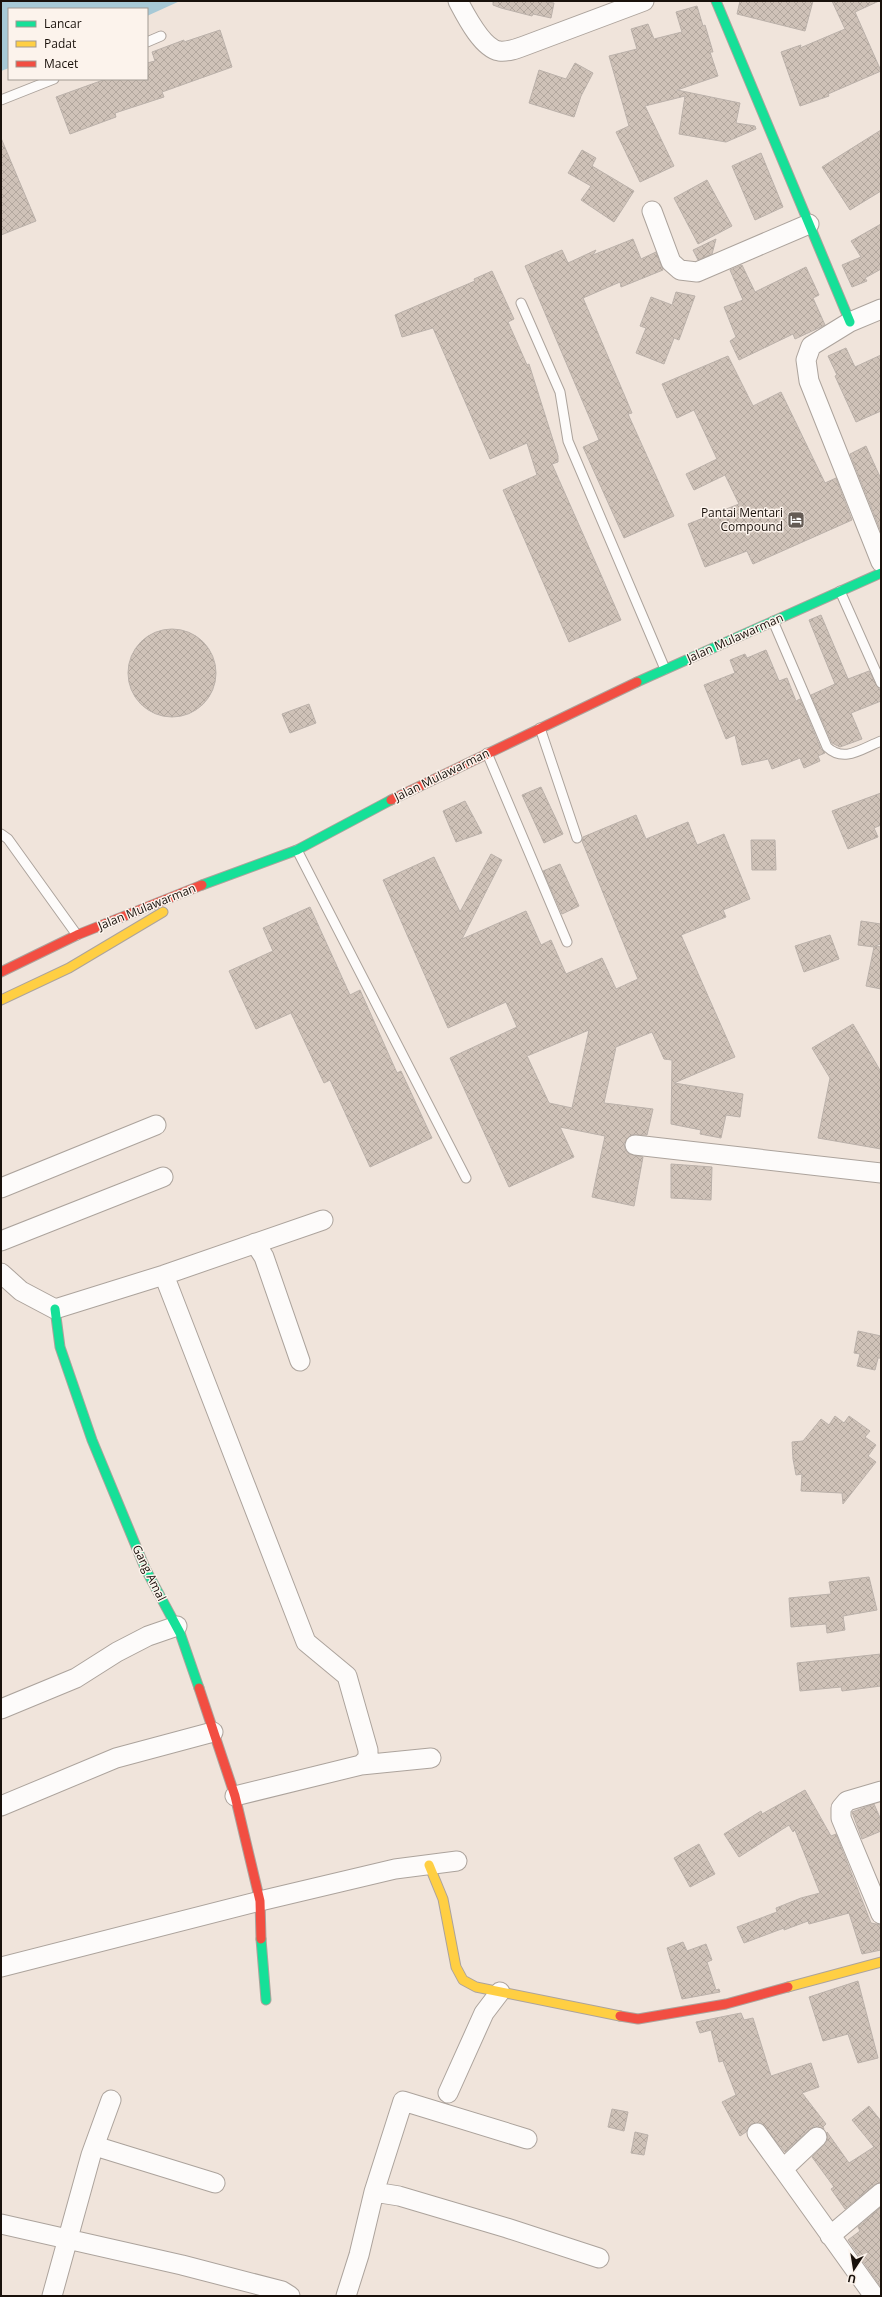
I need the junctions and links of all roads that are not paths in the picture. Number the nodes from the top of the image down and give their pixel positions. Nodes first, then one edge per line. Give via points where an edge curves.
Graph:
1 (458, 1) edge
2 (644, 1) edge
3 (716, 1) edge
4 (161, 36) dead end
5 (148, 42) edge
6 (51, 80) edge
7 (1, 100) edge
8 (652, 211) dead end
9 (809, 224) junction
10 (521, 304) dead end
11 (881, 309) edge
12 (850, 322) junction
13 (881, 562) edge
14 (881, 573) edge
15 (840, 591) junction
16 (773, 621) junction
17 (665, 669) junction
18 (881, 683) edge
19 (540, 728) junction
20 (881, 741) edge
21 (487, 753) junction
22 (1, 834) edge
23 (577, 838) dead end
24 (297, 850) junction
25 (223, 877) junction
26 (77, 935) junction
27 (566, 942) dead end
28 (1, 972) edge
29 (1, 1000) edge
30 (156, 1125) dead end
31 (635, 1145) dead end
32 (881, 1172) edge
33 (163, 1177) dead end
34 (466, 1178) dead end
35 (1, 1188) edge
36 (323, 1220) dead end
37 (1, 1241) edge
38 (255, 1244) junction
39 (1, 1273) edge
40 (164, 1275) junction
41 (55, 1309) junction
42 (300, 1361) dead end
43 (177, 1626) junction
44 (1, 1710) edge
45 (213, 1732) junction
46 (431, 1758) dead end
47 (361, 1765) junction
48 (881, 1791) edge
49 (235, 1796) junction
50 (1, 1806) edge
51 (457, 1861) dead end
52 (429, 1865) junction
53 (260, 1901) junction
54 (881, 1914) edge
55 (881, 1962) edge
56 (1, 1967) edge
57 (500, 1992) junction
58 (266, 2000) dead end
59 (448, 2093) dead end
60 (112, 2100) dead end
61 (757, 2133) dead end
62 (817, 2137) dead end
63 (527, 2139) dead end
64 (95, 2146) junction
65 (783, 2169) junction
66 (215, 2183) dead end
67 (374, 2192) junction
68 (881, 2193) edge
69 (1, 2224) edge
70 (830, 2236) junction
71 (67, 2239) junction
72 (599, 2258) dead end
73 (52, 2296) edge
74 (290, 2296) edge
75 (346, 2296) edge
76 (874, 2296) edge

1 - 2 street via 492,49 508,51
3 - 9 main road
4 - 5 lane
6 - 7 lane
8 - 9 street via 671,262 680,270 697,272
9 - 12 main road
10 - 17 lane via 560,392 568,441
11 - 12 street
12 - 13 street via 811,346 806,360 809,382
14 - 15 main road, Jalan Mulawarman
15 - 16 main road, Jalan Mulawarman
15 - 18 lane
16 - 17 main road, Jalan Mulawarman
16 - 20 lane via 826,747 834,754 842,756
17 - 19 main road, Jalan Mulawarman
19 - 21 main road, Jalan Mulawarman
19 - 23 lane
21 - 24 main road, Jalan Mulawarman via 418,785
21 - 27 lane
22 - 26 lane via 8,839
24 - 25 main road, Jalan Mulawarman
24 - 34 lane
25 - 26 main road, Jalan Mulawarman
25 - 29 main road via 69,968
26 - 28 main road, Jalan Mulawarman
30 - 35 street
31 - 32 street
33 - 37 street
36 - 38 street
38 - 40 street
38 - 42 street via 264,1257
39 - 41 street via 21,1291
40 - 41 street
40 - 47 street via 306,1642 347,1676 368,1750 368,1758
41 - 43 main road, Gang Amal via 60,1347 92,1440 144,1568
43 - 44 street via 148,1636 76,1678
43 - 45 main road, Gang Amal
45 - 49 main road, Gang Amal
45 - 50 street via 116,1758
46 - 47 street
47 - 49 street
48 - 54 street via 847,1801 841,1808 841,1818
49 - 53 main road, Gang Amal
51 - 52 street
52 - 53 street via 395,1869
52 - 57 main road via 444,1906 456,1967 463,1980 476,1987
53 - 56 street
53 - 58 main road, Gang Amal
55 - 57 main road via 726,2004 638,2019
57 - 59 street via 484,2013
60 - 64 street
61 - 65 street
62 - 65 street
63 - 67 street via 403,2101
64 - 66 street
64 - 71 street
65 - 70 street
67 - 72 street via 399,2196
67 - 75 street
68 - 70 street
69 - 71 street
70 - 76 street
71 - 73 street
71 - 74 street via 196,2268 282,2291

